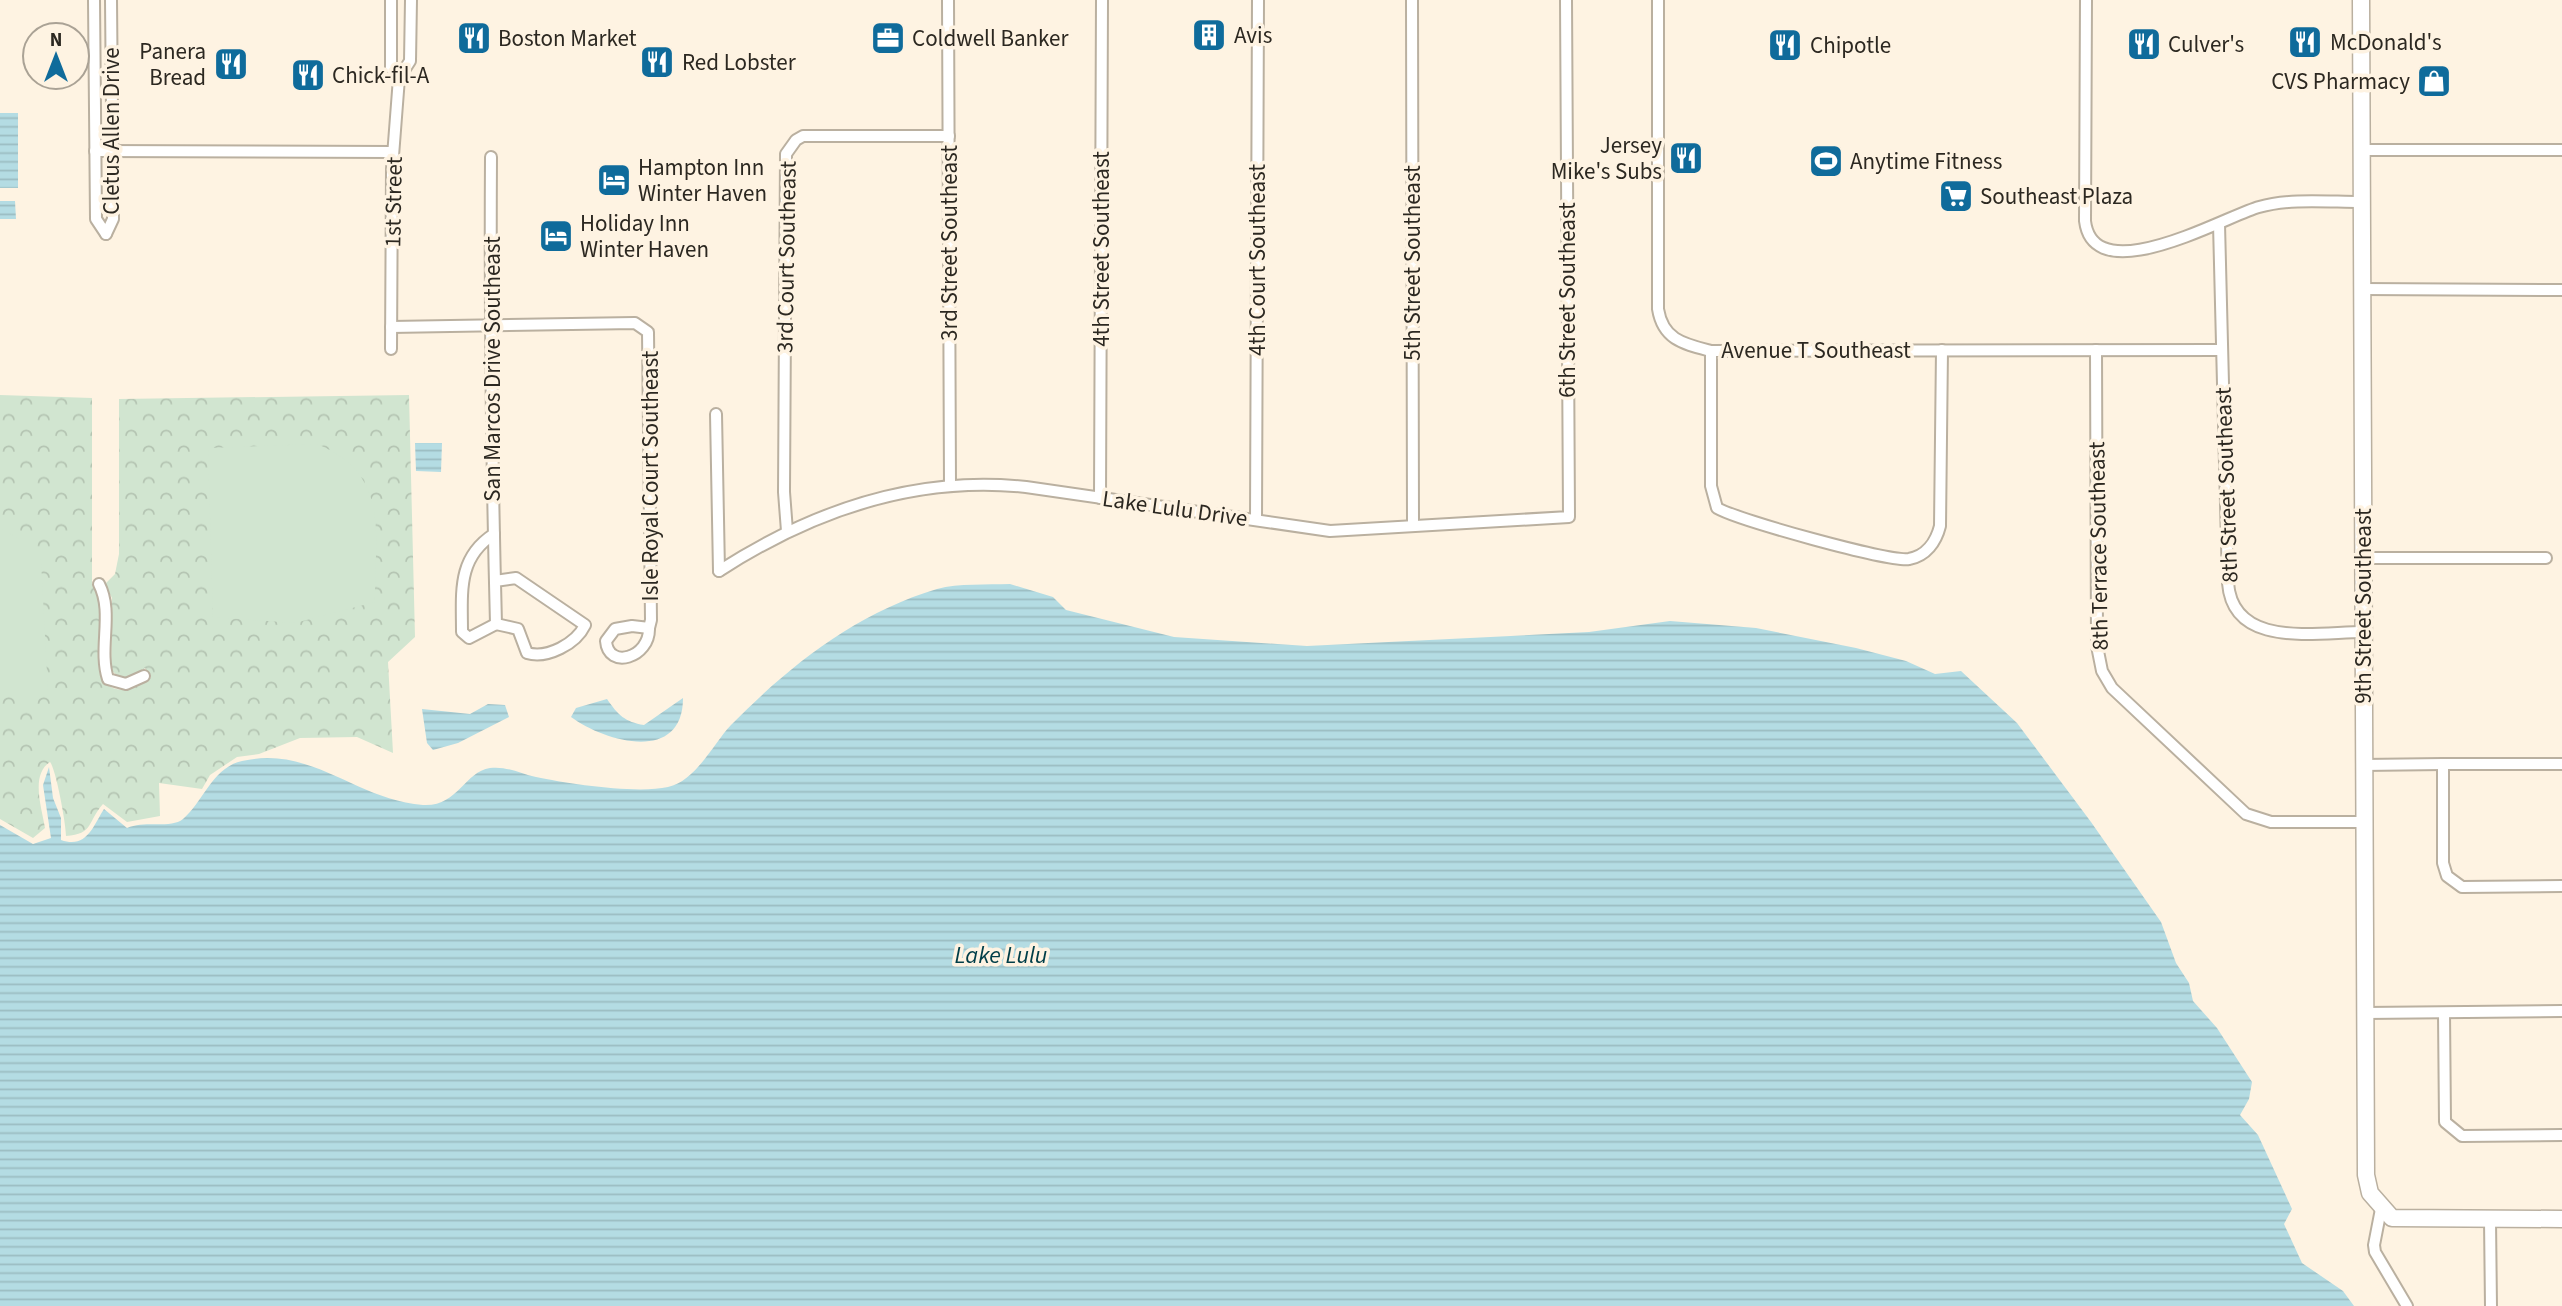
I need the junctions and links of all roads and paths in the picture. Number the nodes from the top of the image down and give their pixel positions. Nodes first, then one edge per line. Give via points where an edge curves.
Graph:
1 (94, 0) edge
2 (111, 0) edge
3 (391, 0) edge
4 (411, 0) edge
5 (948, 0) edge
6 (1102, 0) edge
7 (1258, 0) edge
8 (1412, 0) edge
9 (1566, 0) edge
10 (1658, 0) edge
11 (2086, 0) edge
12 (2361, 0) edge
13 (399, 78) junction
14 (949, 136) junction
15 (2360, 150) junction
16 (2562, 150) edge
17 (95, 151) junction
18 (112, 151) junction
19 (393, 152) junction
20 (491, 157) dead end
21 (2361, 202) junction
22 (2219, 224) junction
23 (2361, 289) junction
24 (2562, 290) edge
25 (491, 325) junction
26 (391, 330) junction
27 (391, 349) dead end
28 (1942, 350) junction
29 (2096, 350) junction
30 (1711, 351) junction
31 (2221, 351) junction
32 (716, 414) dead end
33 (950, 486) junction
34 (1100, 498) junction
35 (1569, 517) joint
36 (1256, 520) junction
37 (1413, 526) junction
38 (787, 531) junction
39 (494, 534) junction
40 (2362, 558) junction
41 (2546, 558) dead end
42 (495, 581) junction
43 (99, 584) dead end
44 (496, 624) junction
45 (649, 628) dead end
46 (2363, 632) junction
47 (144, 676) dead end
48 (2443, 764) junction
49 (2562, 764) edge
50 (2363, 765) junction
51 (2363, 822) junction
52 (2562, 886) edge
53 (2562, 1011) edge
54 (2365, 1013) junction
55 (2444, 1013) junction
56 (2562, 1135) edge
57 (2381, 1209) junction
58 (2562, 1219) edge
59 (2490, 1220) junction
60 (2407, 1306) edge
61 (2491, 1306) edge

1 - 17 street, Cletus Allen Drive
2 - 18 street, Cletus Allen Drive
3 - 13 street, 1st Street via 391,68
4 - 13 street, 1st Street via 410,61
5 - 14 street, 3rd Street Southeast
6 - 34 street, 4th Street Southeast
7 - 36 street, 4th Court Southeast
8 - 37 street, 5th Street Southeast
9 - 35 street, 6th Street Southeast
10 - 30 street, Avenue T Southeast via 1658,309 1668,334 1677,342
11 - 22 street via 2086,231 2097,244 2117,250 2160,247
12 - 15 street, 9th Street Southeast
13 - 19 street, 1st Street
14 - 33 street, 3rd Street Southeast
14 - 38 street, 3rd Court Southeast via 803,136 786,154
15 - 16 street
15 - 21 street, 9th Street Southeast
17 - 18 street
17 - 18 street, Cletus Allen Drive via 96,219 106,234 113,219
18 - 19 street
19 - 26 street, 1st Street
20 - 25 street, San Marcos Drive Southeast
21 - 22 street via 2272,204
21 - 23 street, 9th Street Southeast
22 - 31 street, 8th Street Southeast
23 - 24 street
23 - 40 street, 9th Street Southeast
25 - 26 street, Isle Royal Court Southeast
25 - 39 street, San Marcos Drive Southeast
25 - 45 street, Isle Royal Court Southeast via 635,323 648,332
26 - 27 street, 1st Street
28 - 29 street, Avenue T Southeast
28 - 30 street, Avenue T Southeast
28 - 30 street via 1940,526 1929,549 1905,559 1769,526 1717,508 1712,486
29 - 31 street, Avenue T Southeast
29 - 51 street, 8th Terrace Southeast via 2097,646 2106,679 2141,719 2246,814 2271,822
31 - 46 street, 8th Street Southeast via 2228,583 2233,605 2248,623 2271,632
32 - 38 street via 719,571
33 - 34 street, Lake Lulu Drive via 996,484
33 - 38 street, Lake Lulu Drive via 882,496
34 - 36 street, Lake Lulu Drive
35 - 37 street, Lake Lulu Drive
36 - 37 street, Lake Lulu Drive via 1330,531
39 - 42 street, San Marcos Drive Southeast
39 - 44 street via 481,542 463,572 462,632 469,638
40 - 41 street
40 - 46 street, 9th Street Southeast
42 - 44 street, San Marcos Drive Southeast
42 - 44 street via 516,578 585,625 565,646 536,656 527,653 518,629
43 - 47 street via 107,598 108,679 126,684
46 - 50 street, 9th Street Southeast
48 - 49 street
48 - 50 street
48 - 52 street via 2443,863 2447,876 2462,887
50 - 51 street, 9th Street Southeast
51 - 54 street, 9th Street Southeast
53 - 55 street
54 - 55 street
54 - 57 street, 9th Street Southeast via 2366,1175 2370,1193
55 - 56 street via 2444,1112 2450,1129 2462,1136
57 - 59 street via 2392,1218 2406,1220
57 - 60 street via 2375,1252
58 - 59 street
59 - 61 street

